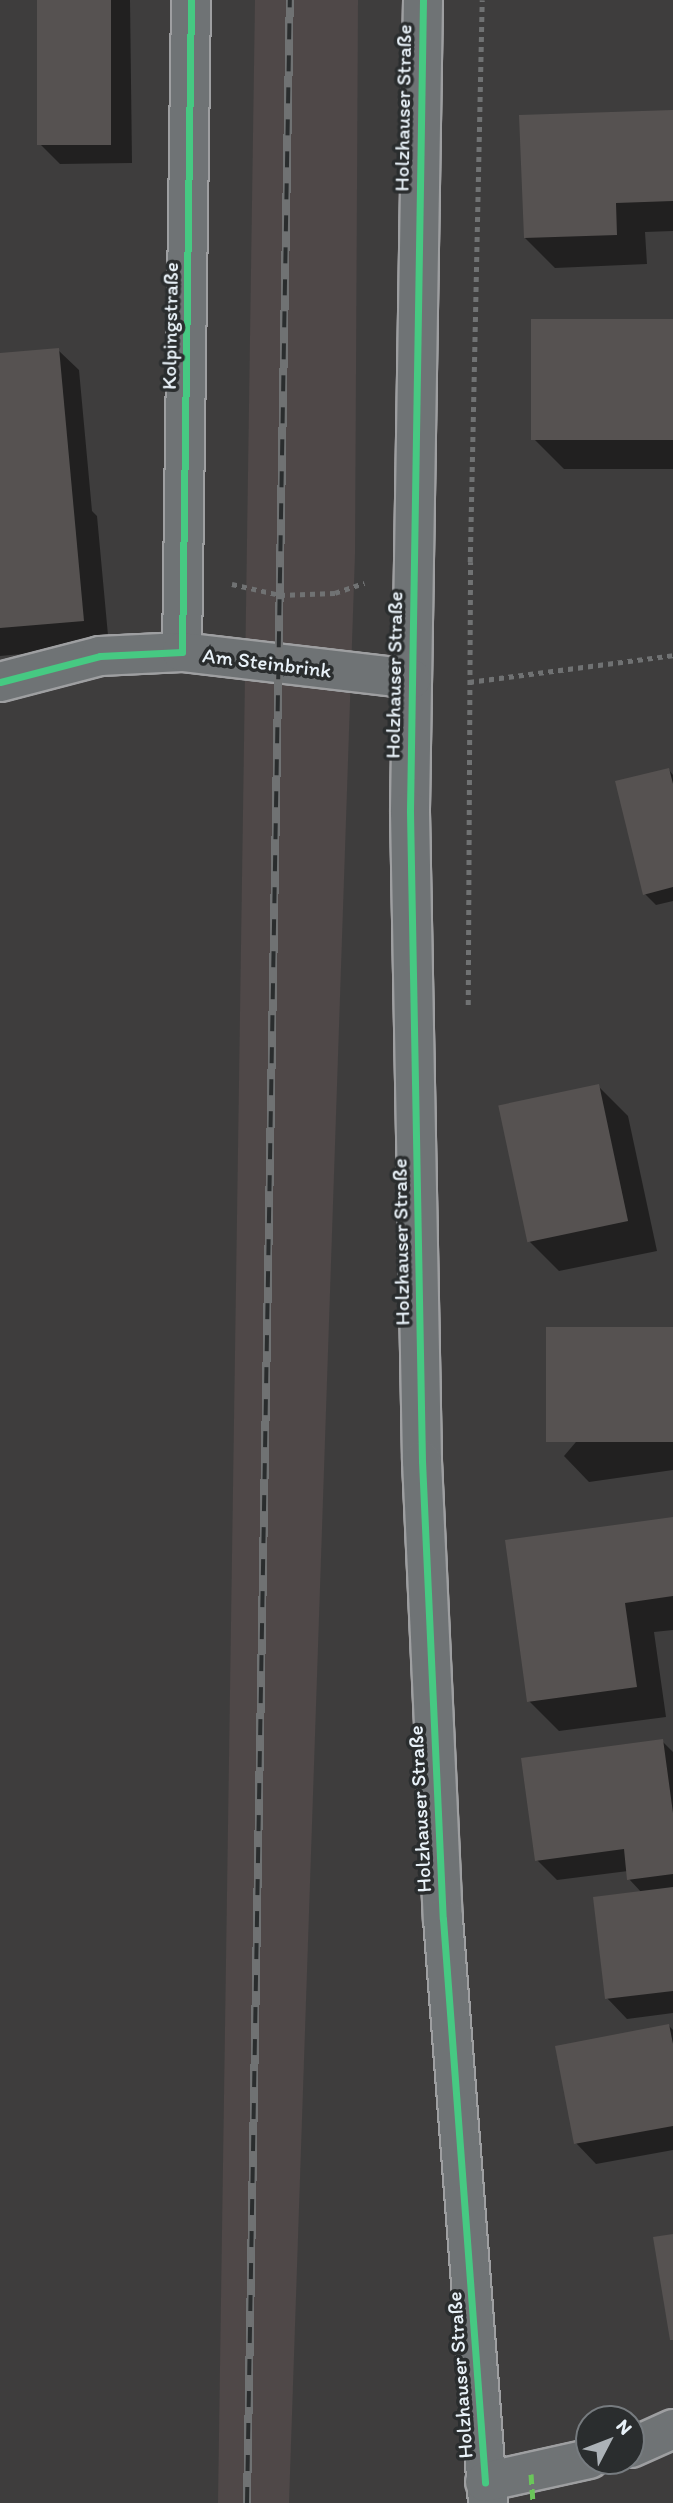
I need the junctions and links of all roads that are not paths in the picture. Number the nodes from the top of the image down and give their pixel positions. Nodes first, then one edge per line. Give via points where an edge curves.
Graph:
1 (191, 0) edge
2 (423, 0) edge
3 (182, 653) junction
4 (411, 679) junction
5 (0, 682) edge
6 (673, 2429) edge
7 (645, 2442) edge
8 (575, 2463) edge
9 (486, 2492) edge

1 - 3 street, Kolpingstraße
2 - 4 street, Holzhauser Straße
3 - 4 street, Am Steinbrink
3 - 5 street, Am Steinbrink via 100,656
4 - 9 street, Holzhauser Straße via 423,1475 443,1919
6 - 7 street
8 - 9 street

